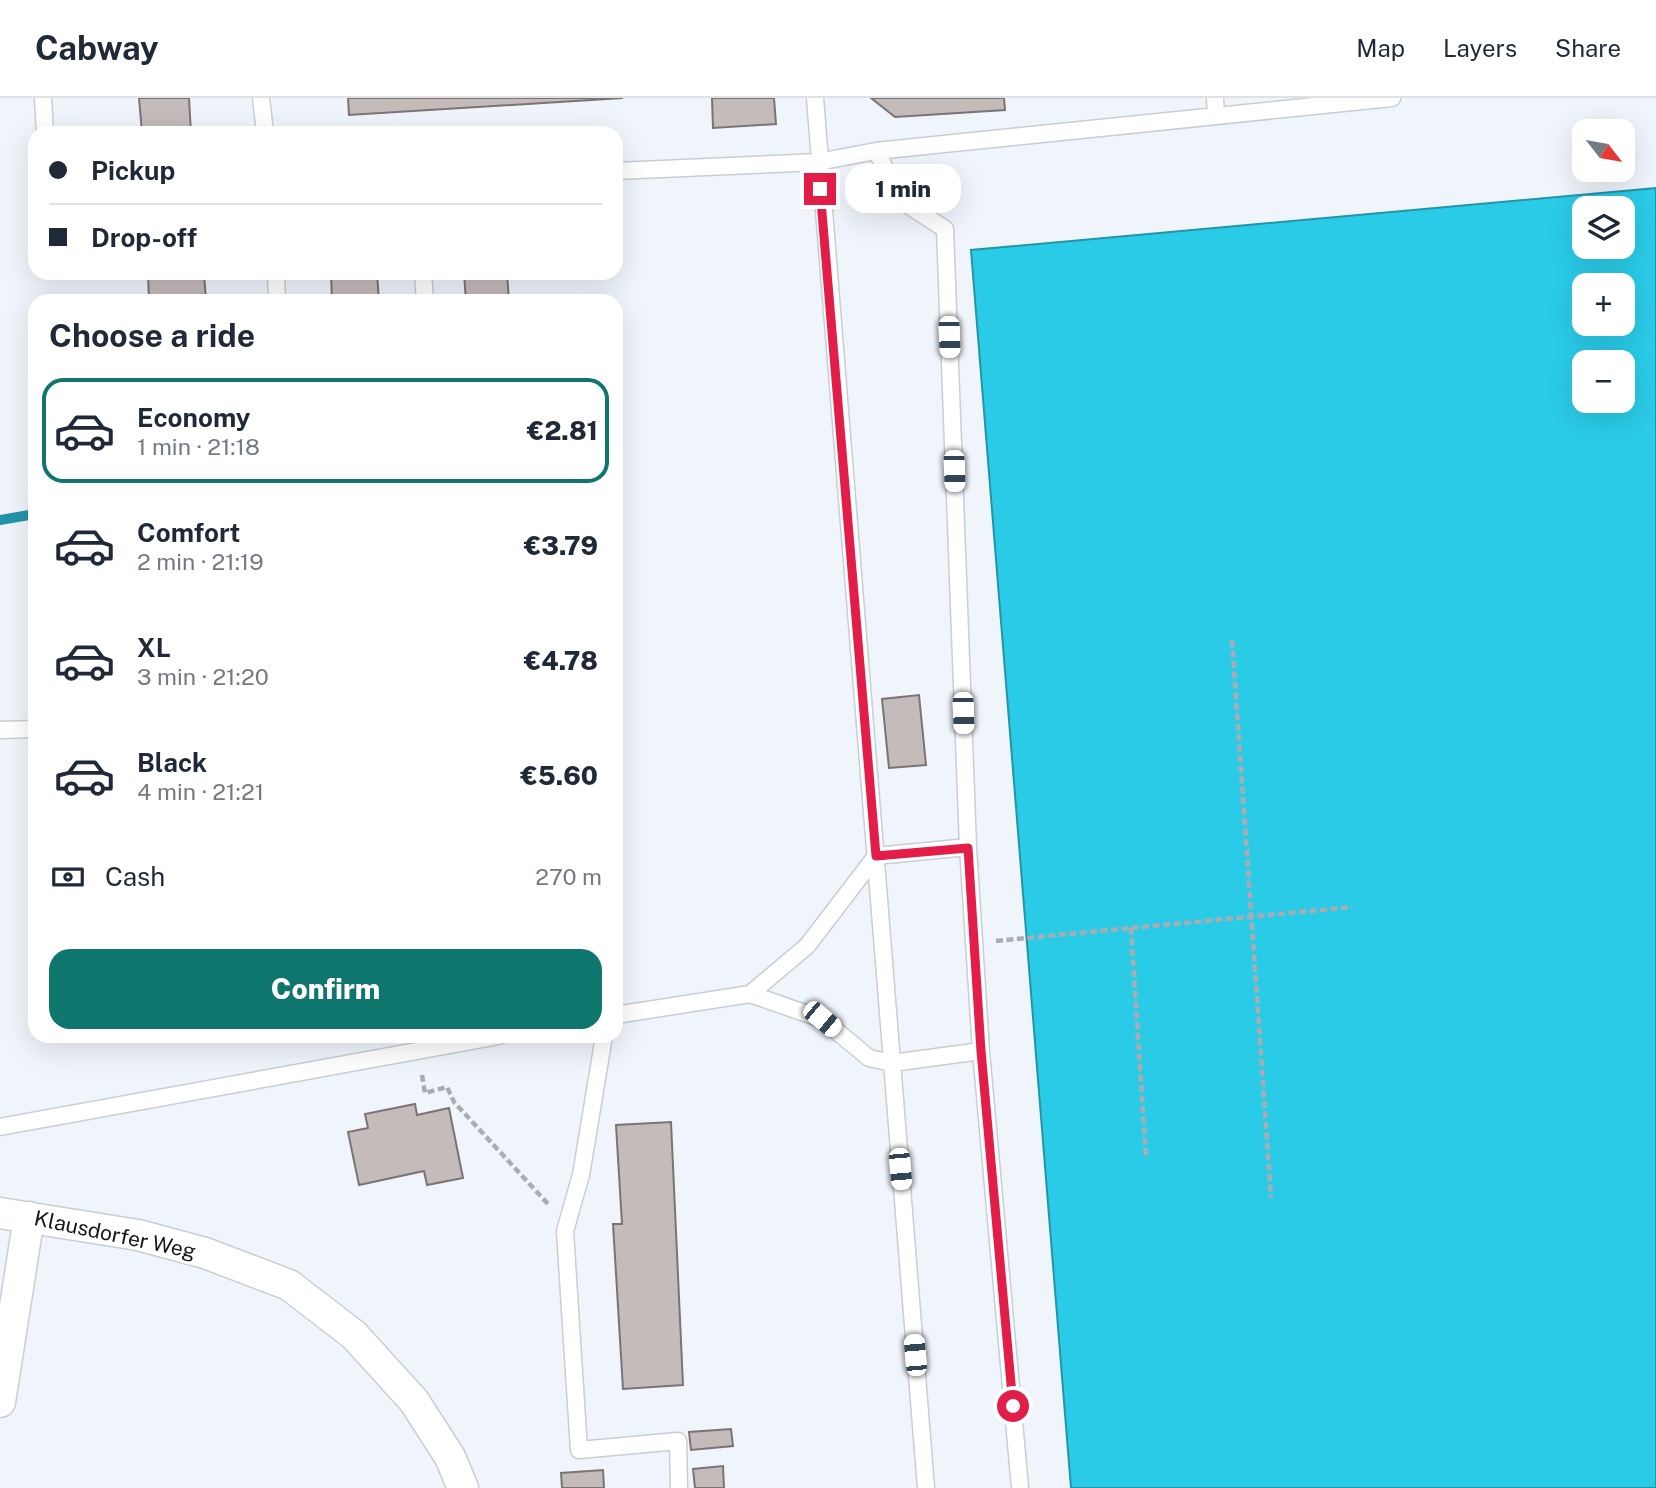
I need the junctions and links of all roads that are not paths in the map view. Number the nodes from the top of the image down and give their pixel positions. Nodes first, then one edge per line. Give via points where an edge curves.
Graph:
1 (43, 98) edge
2 (261, 98) edge
3 (815, 98) edge
4 (1215, 98) edge
5 (1392, 98) edge
6 (1216, 116) junction
7 (45, 126) edge
8 (264, 126) edge
9 (876, 151) junction
10 (818, 162) junction
11 (623, 171) edge
12 (28, 729) edge
13 (0, 730) edge
14 (968, 848) junction
15 (876, 856) junction
16 (750, 994) junction
17 (623, 1014) edge
18 (461, 1043) edge
19 (603, 1043) edge
20 (981, 1051) junction
21 (892, 1063) junction
22 (0, 1127) edge
23 (15, 1215) edge
24 (0, 1402) edge
25 (463, 1488) edge
26 (679, 1488) edge
27 (926, 1488) edge
28 (1020, 1488) edge

1 - 7 lane
2 - 8 lane
3 - 10 lane
4 - 6 lane
5 - 6 lane
6 - 9 lane
9 - 10 lane
9 - 14 lane via 903,202 945,229
10 - 11 lane
10 - 15 lane
12 - 13 lane
14 - 15 lane
14 - 20 lane
15 - 16 lane via 807,946
15 - 21 lane
16 - 17 lane
16 - 21 lane via 822,1019 869,1058
18 - 22 lane
19 - 26 lane via 581,1175 565,1231 579,1450 678,1441
20 - 21 lane
20 - 28 lane
21 - 27 lane
23 - 24 street
23 - 25 street, Klausdorfer Weg via 138,1235 205,1253 289,1285 354,1335 414,1401 450,1457

